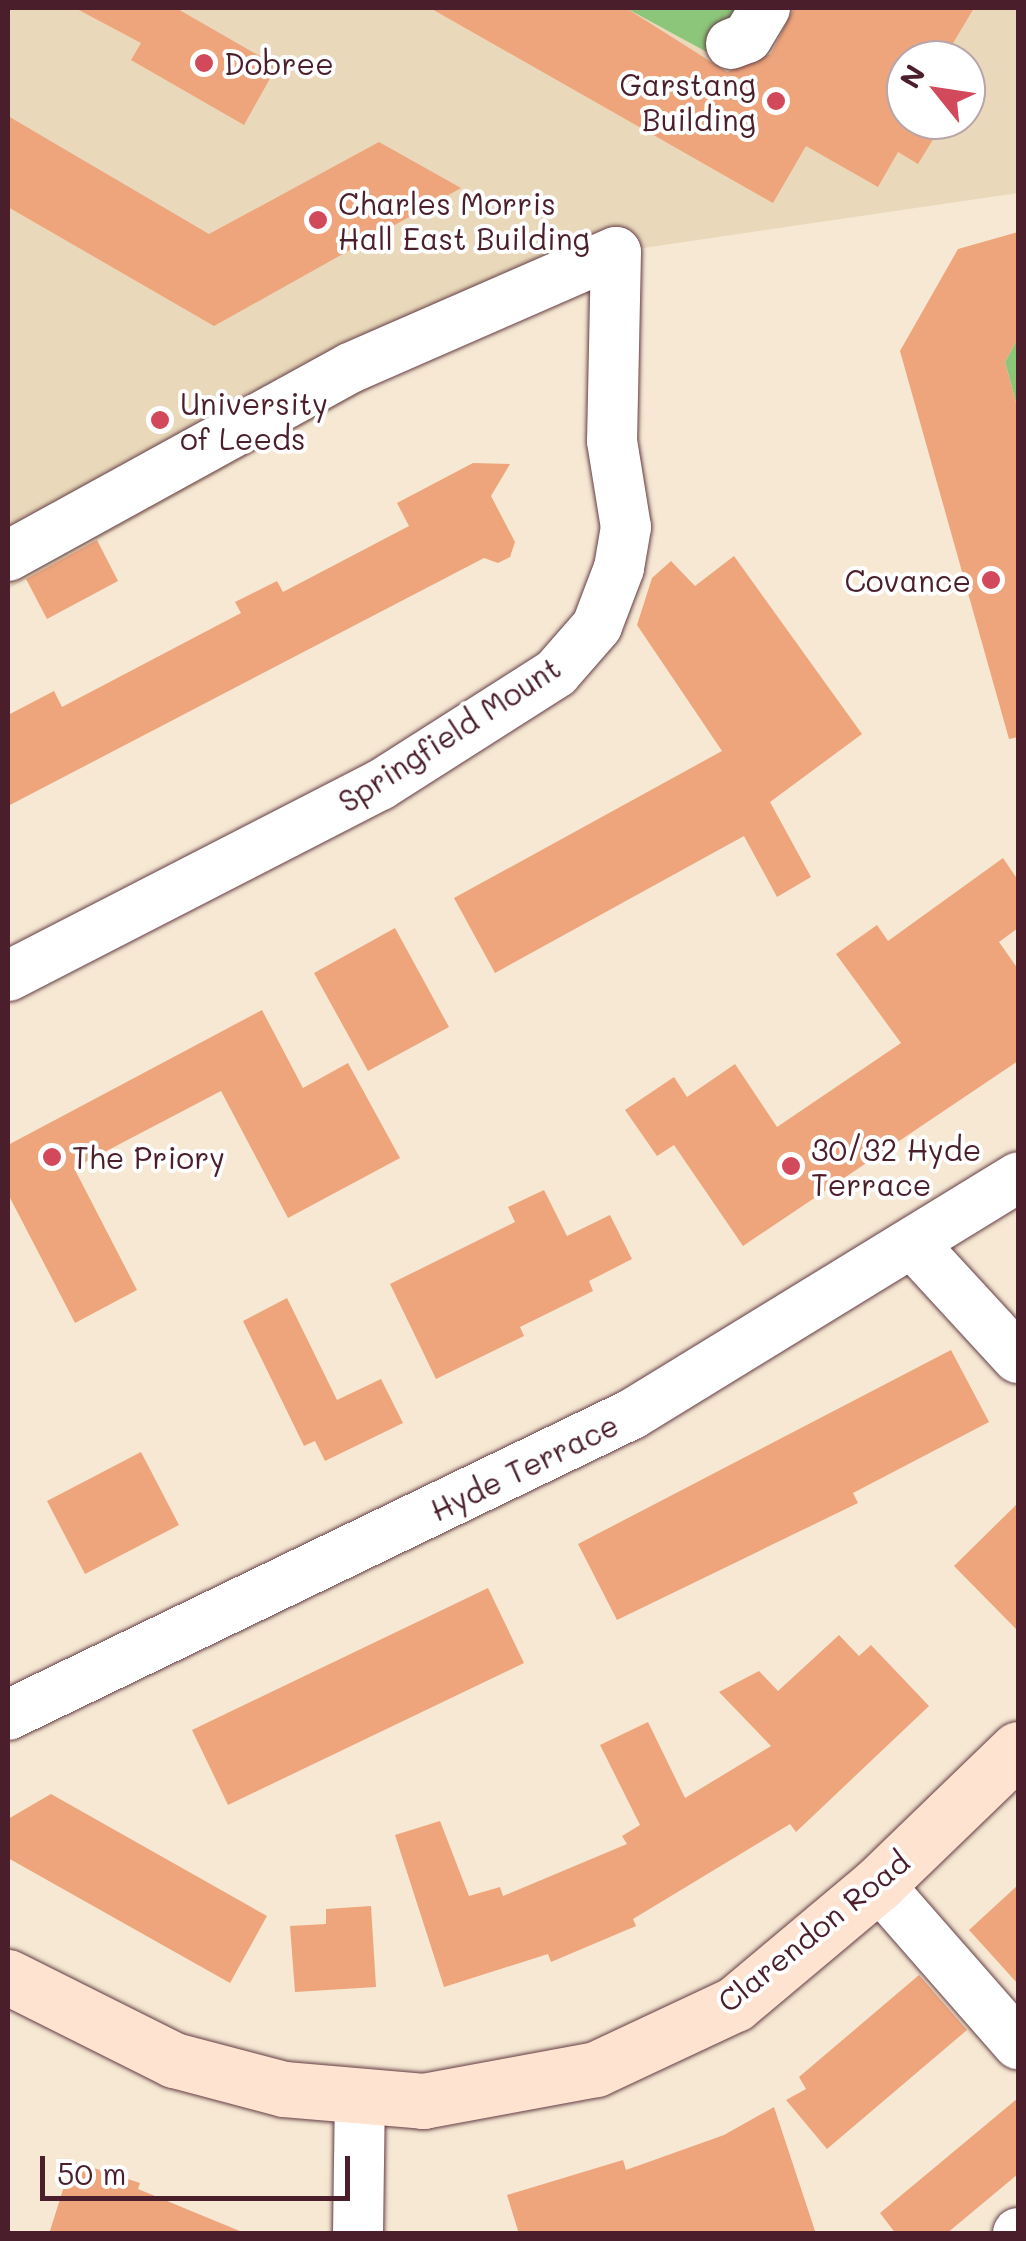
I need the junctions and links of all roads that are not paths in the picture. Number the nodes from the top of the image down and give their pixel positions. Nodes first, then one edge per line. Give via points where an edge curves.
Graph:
1 (765, 8) edge
2 (731, 44) dead end
3 (8, 556) edge
4 (8, 976) edge
5 (1018, 1177) edge
6 (914, 1244) junction
7 (1018, 1358) edge
8 (8, 1716) edge
9 (1018, 1748) edge
10 (878, 1884) junction
11 (8, 1978) edge
12 (1018, 2044) edge
13 (360, 2096) junction
14 (358, 2234) edge

1 - 2 street via 747,38
3 - 4 street, Springfield Mount via 350,368 616,252 612,441 626,527 620,568 597,626 556,673 380,784
5 - 6 street, Hyde Terrace
6 - 7 street
6 - 8 street, Hyde Terrace via 632,1414
9 - 10 street, Clarendon Road
10 - 12 street
10 - 13 street, Clarendon Road via 735,2004 596,2068 423,2101
11 - 13 street, Clarendon Road via 97,2026 224,2078
13 - 14 street

